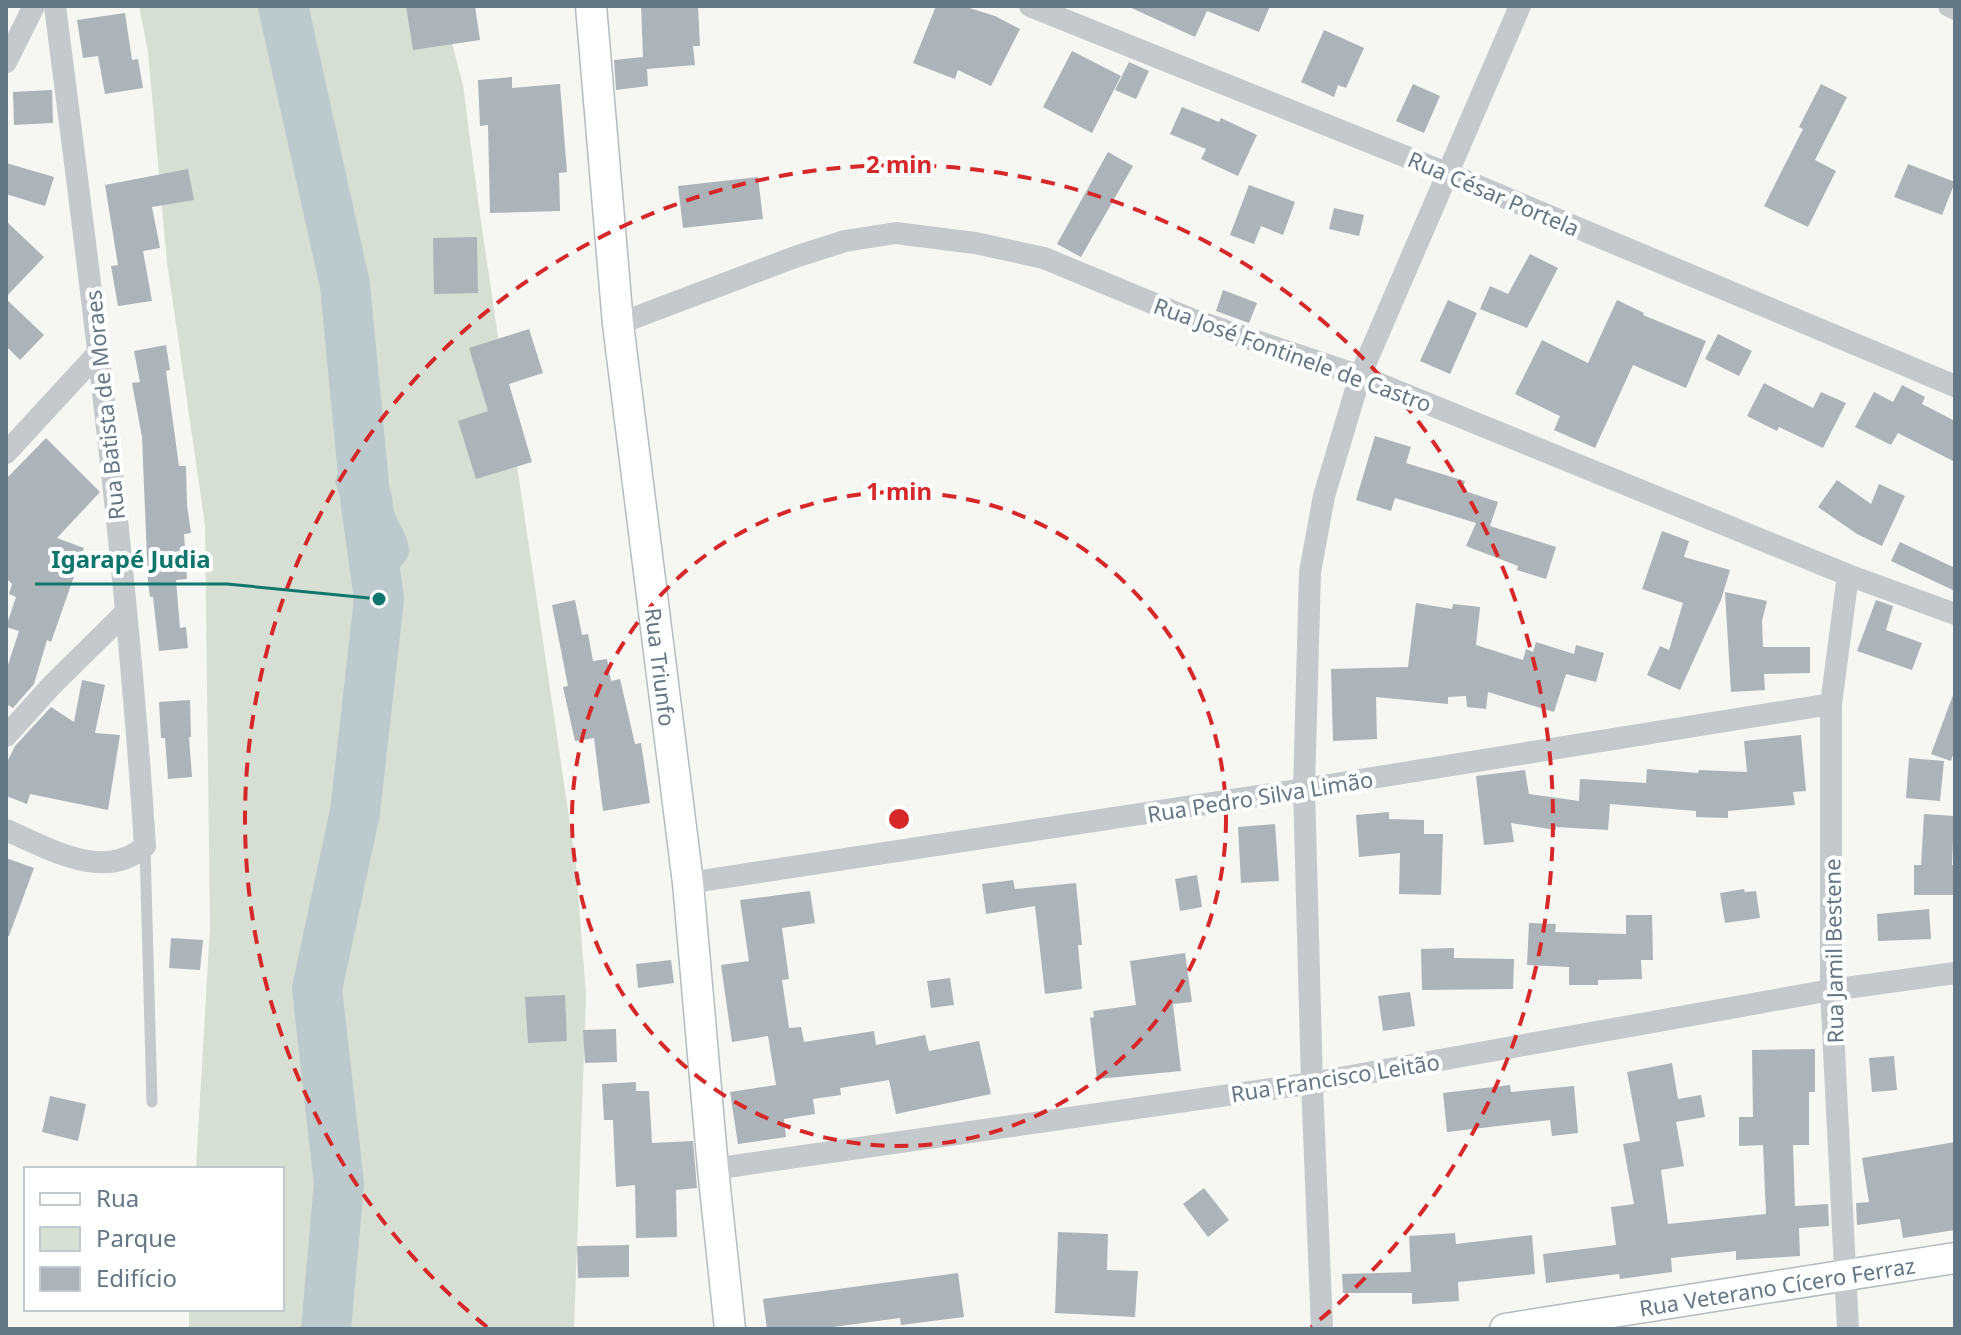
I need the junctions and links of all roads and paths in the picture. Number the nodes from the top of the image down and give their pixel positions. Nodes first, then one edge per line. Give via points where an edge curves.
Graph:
1 (34, 6) edge
2 (55, 6) edge
3 (591, 6) edge
4 (1030, 6) edge
5 (1520, 6) edge
6 (1949, 6) edge
7 (1955, 9) edge
8 (6, 62) edge
9 (1449, 174) junction
10 (618, 324) junction
11 (100, 351) junction
12 (1360, 376) junction
13 (1955, 386) edge
14 (6, 453) edge
15 (1848, 575) junction
16 (126, 612) junction
17 (1955, 614) edge
18 (1831, 704) junction
19 (6, 736) edge
20 (1304, 789) junction
21 (6, 830) edge
22 (145, 846) junction
23 (688, 883) junction
24 (1955, 973) edge
25 (1831, 990) junction
26 (1312, 1083) junction
27 (152, 1102) dead end
28 (713, 1169) junction
29 (1955, 1258) edge
30 (1846, 1275) junction
31 (730, 1329) edge
32 (1322, 1329) edge
33 (1505, 1329) edge
34 (1848, 1329) edge

1 - 8 street
2 - 11 street, Rua Batista de Moraes
3 - 10 street, Rua Triunfo
4 - 9 street, Rua César Portela
5 - 9 street
6 - 7 street
9 - 12 street
9 - 13 street, Rua César Portela
10 - 12 street, Rua José Fontinele de Castro via 795,257 845,241 896,233 1044,258 1191,319
10 - 23 street, Rua Triunfo
11 - 14 street
11 - 16 street, Rua Batista de Moraes
12 - 15 street, Rua José Fontinele de Castro
12 - 20 street via 1324,496 1310,572
15 - 17 street, Rua José Fontinele de Castro
15 - 18 street, Rua Jamil Bestene
16 - 19 street
16 - 22 street, Rua Batista de Moraes
18 - 20 street, Rua Pedro Silva Limão
18 - 25 street, Rua Jamil Bestene
20 - 23 street, Rua Pedro Silva Limão
20 - 26 street
21 - 22 street via 78,860 102,863 132,858
22 - 27 lane
23 - 28 street, Rua Triunfo
24 - 25 street, Rua Francisco Leitão
25 - 26 street, Rua Francisco Leitão
25 - 30 street, Rua Jamil Bestene
26 - 28 street, Rua Francisco Leitão
26 - 32 street
28 - 31 street, Rua Triunfo
29 - 30 street, Rua Veterano Cícero Ferraz
30 - 33 street, Rua Veterano Cícero Ferraz
30 - 34 street, Rua Jamil Bestene

